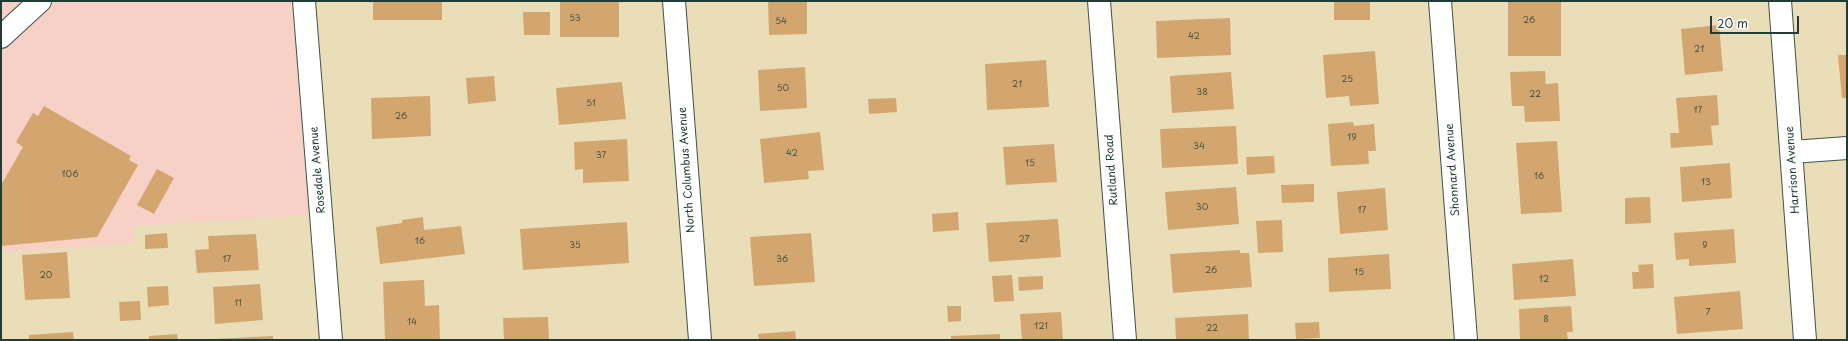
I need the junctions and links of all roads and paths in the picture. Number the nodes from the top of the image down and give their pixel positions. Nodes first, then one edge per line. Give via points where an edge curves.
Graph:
1 (40, 1) edge
2 (304, 1) edge
3 (674, 1) edge
4 (1099, 1) edge
5 (1440, 1) edge
6 (1780, 1) edge
7 (1, 37) edge
8 (1847, 148) edge
9 (1792, 152) junction
10 (331, 340) edge
11 (700, 340) edge
12 (1125, 340) edge
13 (1466, 340) edge
14 (1806, 340) edge

1 - 7 street
2 - 10 street, Rosedale Avenue
3 - 11 street, North Columbus Avenue
4 - 12 street, Rutland Road
5 - 13 street, Shonnard Avenue
6 - 9 street, Harrison Avenue
8 - 9 street
9 - 14 street, Harrison Avenue

